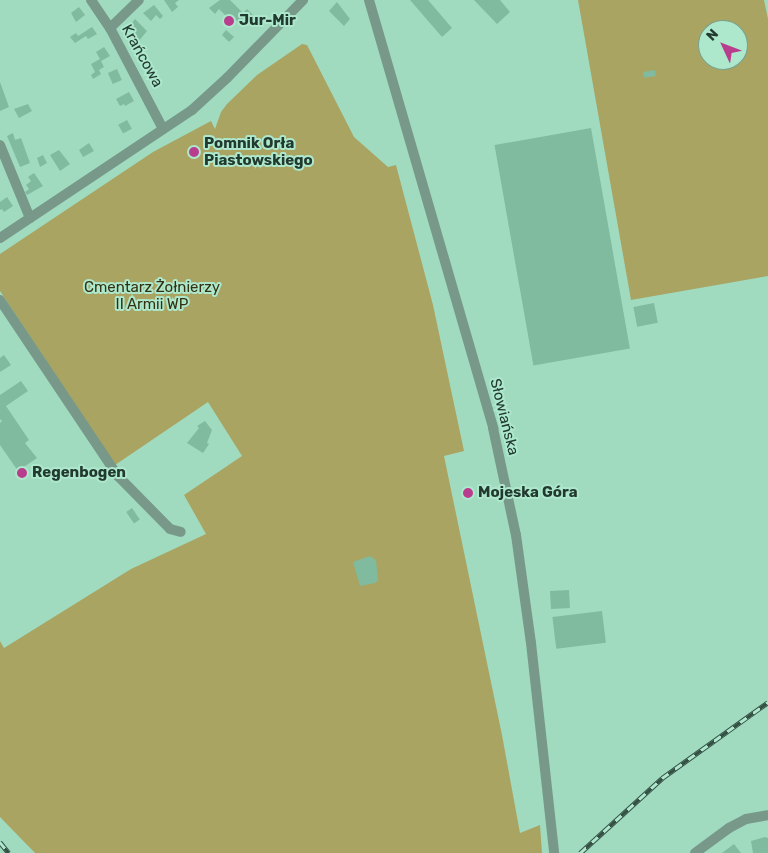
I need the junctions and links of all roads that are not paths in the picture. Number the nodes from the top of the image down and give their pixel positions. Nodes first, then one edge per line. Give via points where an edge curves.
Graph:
1 (91, 0) edge
2 (139, 0) edge
3 (303, 0) edge
4 (368, 0) edge
5 (110, 28) junction
6 (163, 129) junction
7 (0, 145) edge
8 (30, 218) junction
9 (0, 238) edge
10 (0, 300) edge
11 (181, 532) dead end
12 (768, 815) edge
13 (554, 851) edge
14 (695, 853) edge

1 - 5 street, Krańcowa
2 - 5 street
3 - 6 street via 210,94
4 - 13 street, Słowiańska via 493,428 516,535
5 - 6 street, Krańcowa
6 - 8 street
7 - 8 street
8 - 9 street
10 - 11 street via 118,476 170,529
12 - 14 street via 746,819

